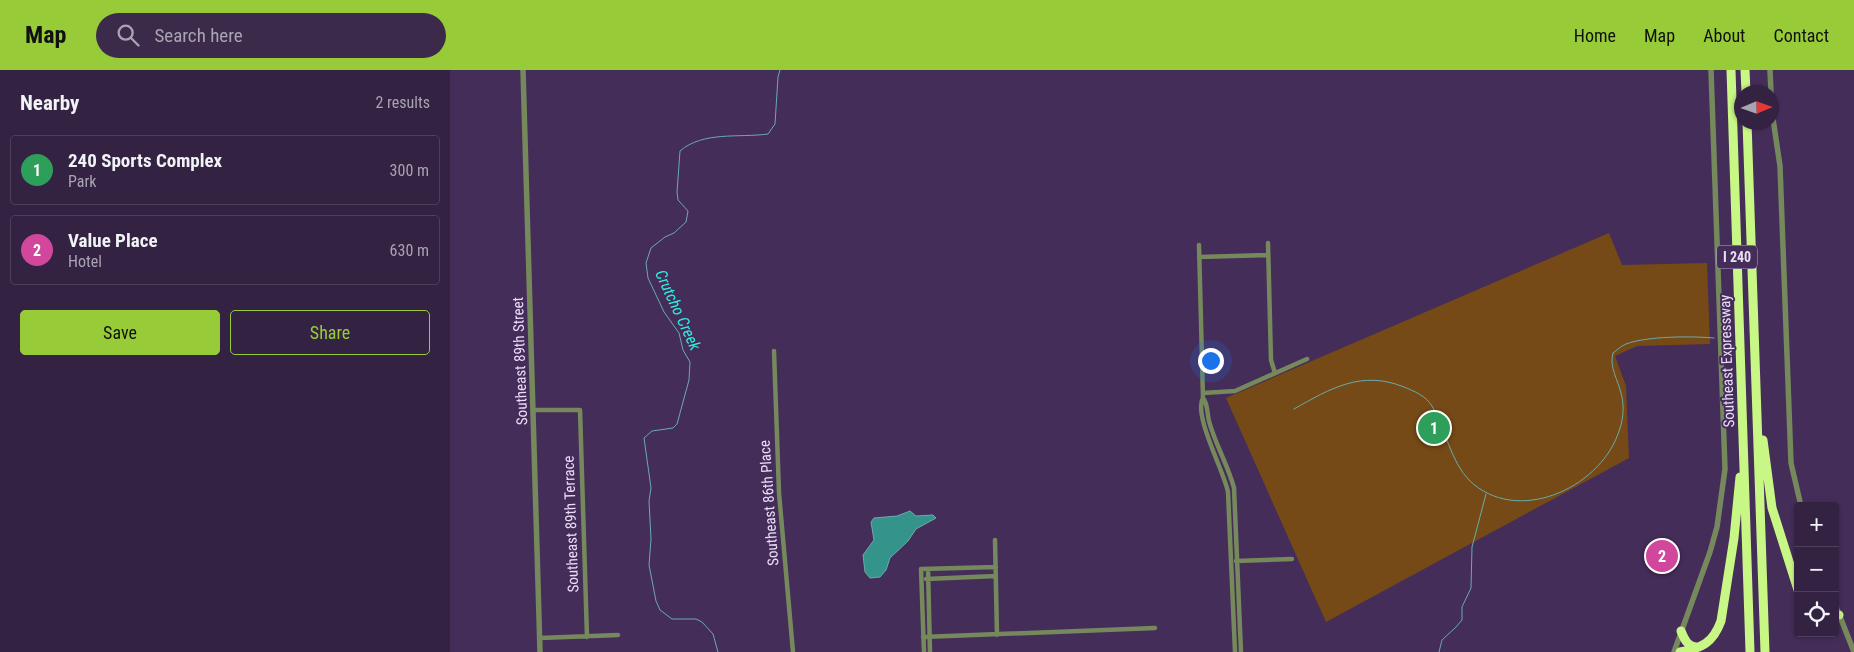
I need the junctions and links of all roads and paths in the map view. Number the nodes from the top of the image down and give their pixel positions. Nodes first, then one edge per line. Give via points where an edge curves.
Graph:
1 (523, 70) edge
2 (1711, 70) edge
3 (1731, 70) edge
4 (1745, 70) edge
5 (1770, 70) edge
6 (1746, 85) edge
7 (1770, 85) edge
8 (1747, 130) edge
9 (1775, 130) edge
10 (1268, 243) dead end
11 (1199, 245) dead end
12 (1268, 255) junction
13 (1199, 257) junction
14 (774, 351) dead end
15 (1307, 359) dead end
16 (1756, 361) junction
17 (1275, 373) junction
18 (1203, 396) junction
19 (534, 410) junction
20 (1744, 445) junction
21 (1221, 453) junction
22 (1216, 456) junction
23 (1800, 502) edge
24 (1230, 513) junction
25 (1236, 513) junction
26 (995, 540) dead end
27 (1292, 559) dead end
28 (1232, 561) junction
29 (1238, 561) junction
30 (996, 567) junction
31 (928, 569) junction
32 (996, 576) junction
33 (928, 578) junction
34 (1794, 578) edge
35 (922, 579) junction
36 (1839, 619) edge
37 (1155, 628) dead end
38 (1681, 631) junction
39 (997, 635) junction
40 (618, 636) dead end
41 (587, 637) junction
42 (923, 637) junction
43 (930, 637) junction
44 (540, 638) junction
45 (1702, 646) junction
46 (540, 652) edge
47 (793, 652) edge
48 (924, 652) edge
49 (930, 652) edge
50 (1235, 652) edge
51 (1242, 652) edge
52 (1674, 652) edge
53 (1680, 652) edge
54 (1750, 652) edge
55 (1765, 652) edge
56 (1854, 652) edge

1 - 19 street, Southeast 89th Street
2 - 38 street via 1725,469 1717,527
3 - 20 highway, Southeast Expressway / I 240
4 - 6 highway
5 - 7 street
8 - 16 highway, Southeast Expressway / I 240
9 - 23 street via 1780,166 1791,463
10 - 12 street
11 - 13 street
12 - 13 street
12 - 17 street via 1271,360
13 - 18 street
14 - 47 street, Southeast 86th Place via 779,493
15 - 17 street
16 - 34 highway via 1770,497
16 - 55 highway, Southeast Expressway / I 240
17 - 18 street via 1232,392
18 - 21 street
18 - 22 street via 1200,407 1203,421
19 - 41 street, Southeast 89th Terrace via 580,410
19 - 44 street, Southeast 89th Street
20 - 45 highway via 1721,621 1712,638
20 - 54 highway, Southeast Expressway / I 240
21 - 22 street
21 - 25 street via 1232,481
22 - 24 street via 1225,480
24 - 25 street
24 - 28 street
25 - 29 street
26 - 30 street
27 - 29 street
28 - 29 street
28 - 50 street
29 - 51 street
30 - 31 street
30 - 32 street
31 - 33 street
31 - 35 street via 922,569
32 - 33 street
32 - 39 street
33 - 35 street
33 - 43 street
35 - 42 street
36 - 56 street
37 - 39 street
38 - 45 highway via 1690,646
38 - 52 street
39 - 43 street
40 - 41 street
41 - 44 street
42 - 43 street
42 - 48 street
43 - 49 street
44 - 46 street, Southeast 89th Street
45 - 53 highway

